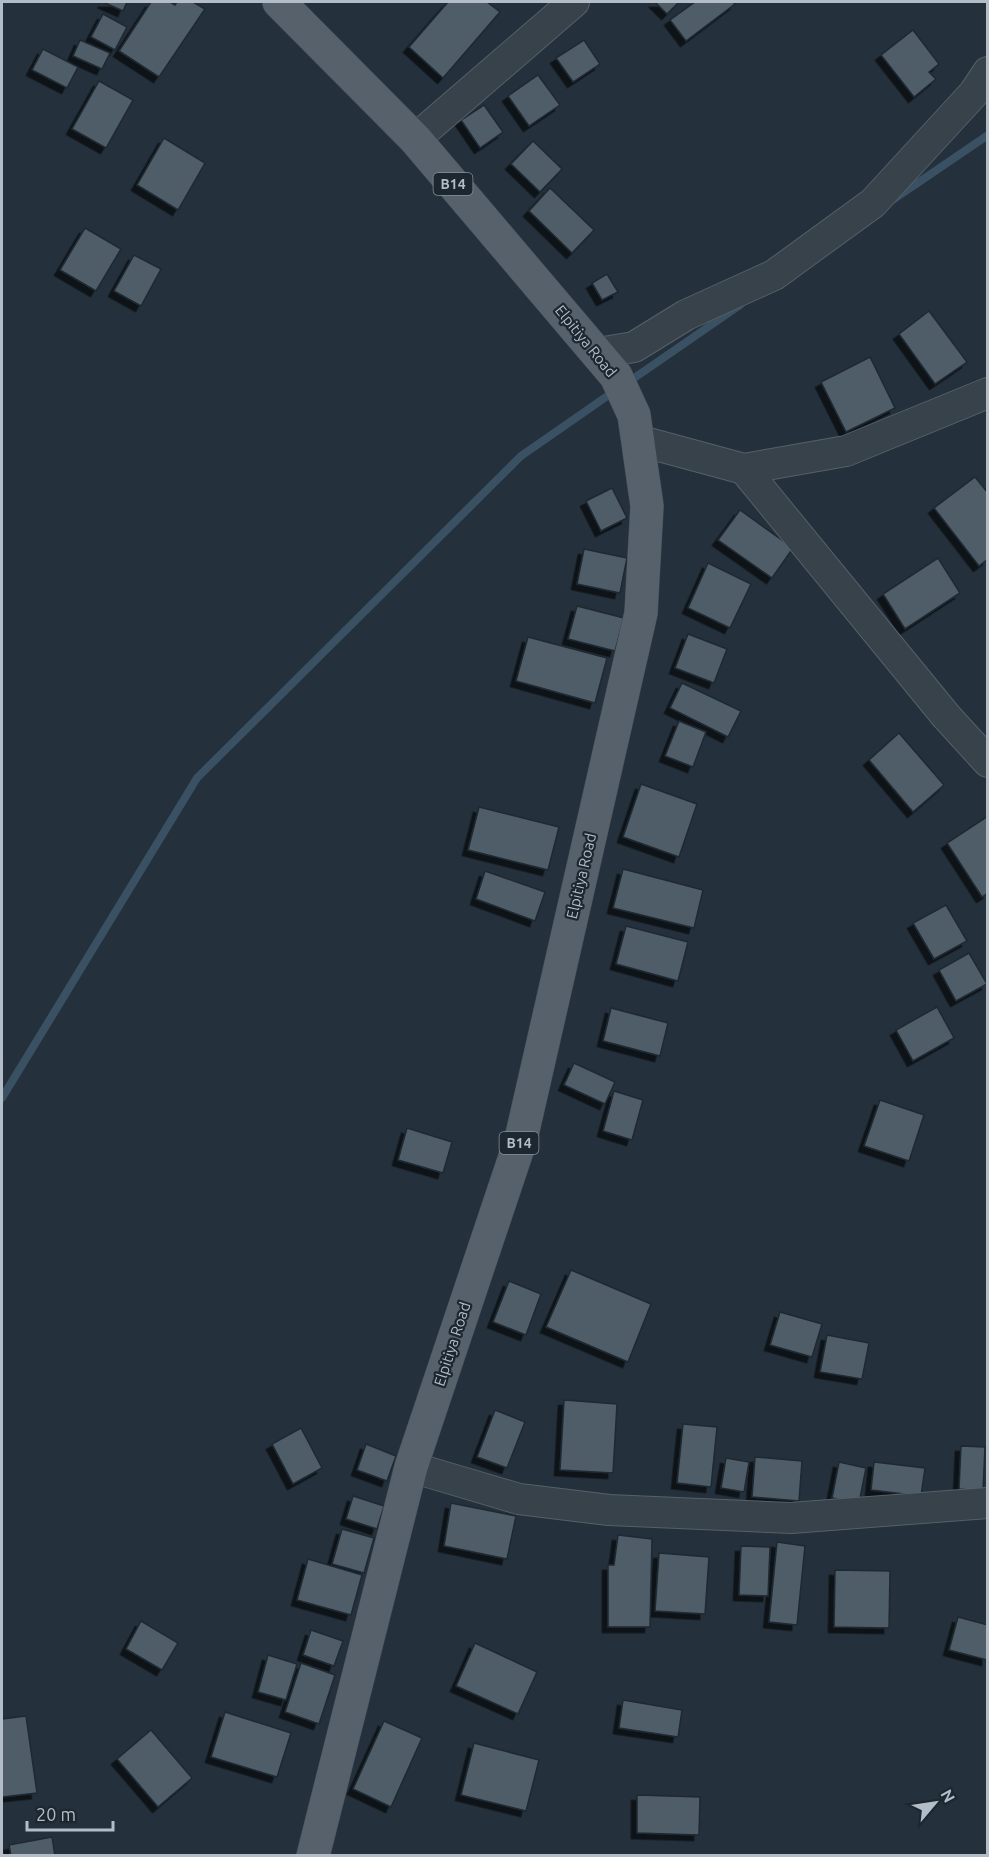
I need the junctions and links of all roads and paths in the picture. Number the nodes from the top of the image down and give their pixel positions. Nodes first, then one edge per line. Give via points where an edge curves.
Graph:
1 (279, 2) edge
2 (574, 2) edge
3 (987, 72) edge
4 (415, 139) junction
5 (607, 365) junction
6 (987, 393) edge
7 (636, 428) junction
8 (744, 469) junction
9 (987, 762) edge
10 (411, 1467) junction
11 (987, 1503) edge
12 (313, 1856) edge

1 - 4 main road, Elpitiya Road / B14
2 - 4 street
3 - 5 street via 974,93 873,203 774,275 686,315
4 - 5 main road, Elpitiya Road / B14
5 - 7 main road, Elpitiya Road / B14
6 - 8 street via 846,451
7 - 8 street
7 - 10 main road, Elpitiya Road / B14 via 647,506 641,613 521,1139
8 - 9 street
10 - 11 street via 519,1499 609,1510 790,1518
10 - 12 main road, Elpitiya Road / B14

